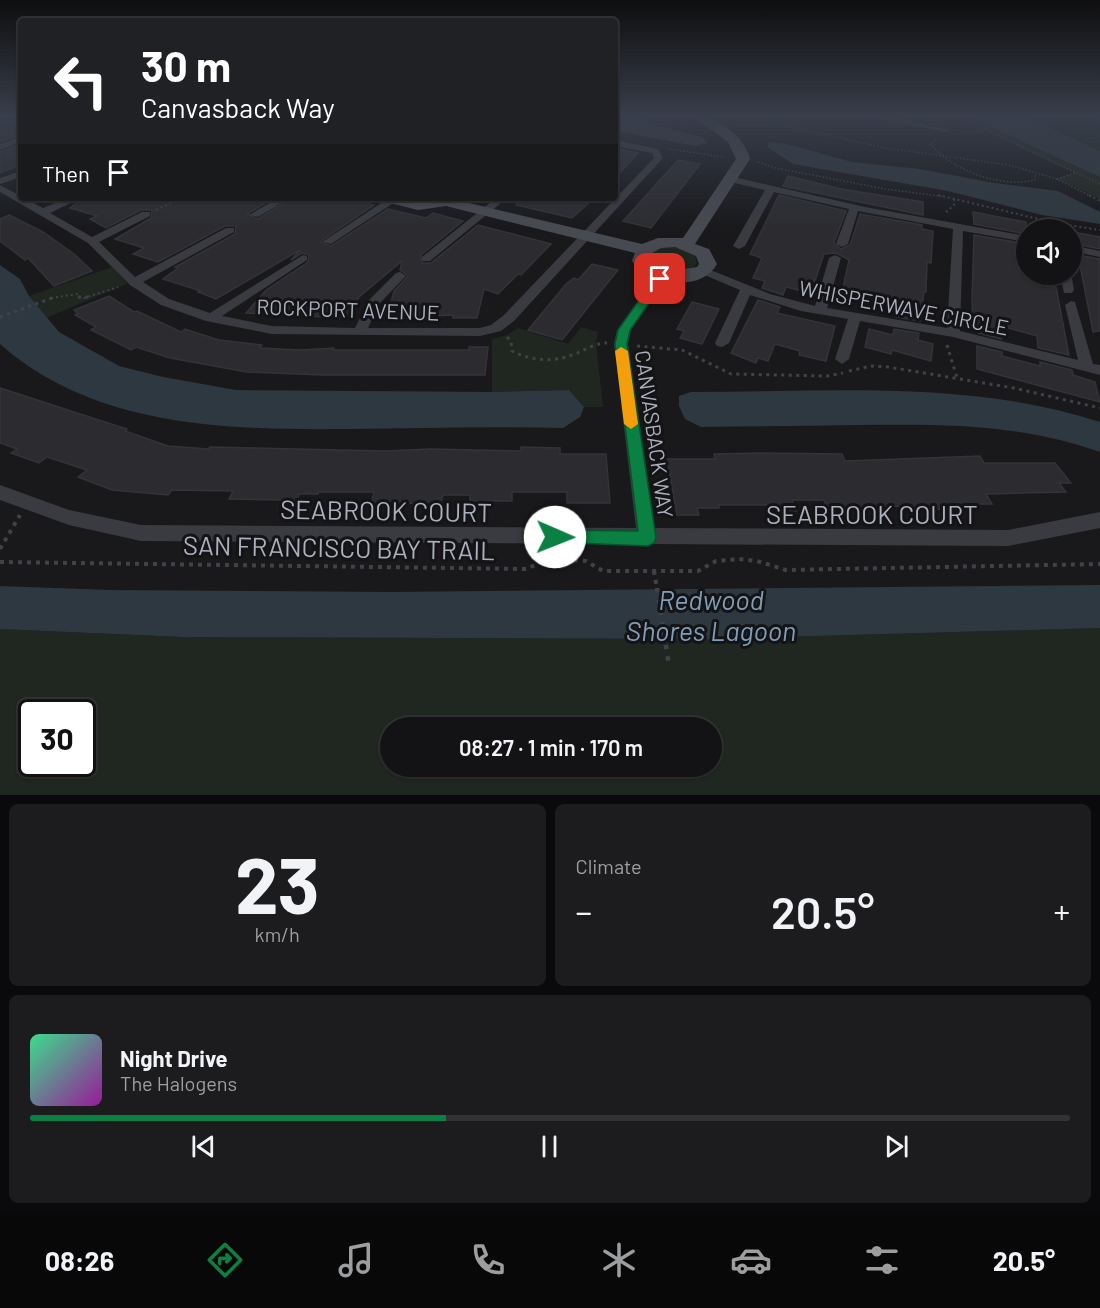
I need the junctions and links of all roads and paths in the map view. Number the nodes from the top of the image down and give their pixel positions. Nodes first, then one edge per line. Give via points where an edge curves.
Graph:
1 (656, 153) edge
2 (685, 153) edge
3 (742, 153) edge
4 (930, 153) edge
5 (1033, 153) edge
6 (937, 154) junction
7 (743, 159) junction
8 (1075, 173) junction
9 (18, 175) edge
10 (1035, 175) junction
11 (729, 179) junction
12 (1057, 179) junction
13 (0, 181) edge
14 (1100, 184) edge
15 (771, 188) junction
16 (0, 189) edge
17 (18, 199) edge
18 (954, 199) junction
19 (22, 201) edge
20 (69, 201) edge
21 (174, 201) edge
22 (280, 201) edge
23 (387, 201) edge
24 (399, 201) edge
25 (441, 201) edge
26 (450, 201) edge
27 (498, 201) edge
28 (618, 201) edge
29 (618, 201) edge
30 (1100, 201) edge
31 (854, 208) junction
32 (485, 211) junction
33 (43, 212) junction
34 (146, 214) joint
35 (254, 215) dead end
36 (946, 220) dead end
37 (958, 226) junction
38 (230, 230) dead end
39 (1100, 230) edge
40 (586, 236) junction
41 (1016, 237) edge
42 (92, 241) junction
43 (327, 242) dead end
44 (687, 244) junction
45 (842, 244) dead end
46 (739, 246) dead end
47 (644, 250) junction
48 (1082, 250) edge
49 (1100, 254) edge
50 (303, 258) dead end
51 (835, 258) dead end
52 (426, 259) dead end
53 (704, 271) junction
54 (663, 275) junction
55 (400, 276) dead end
56 (134, 282) junction
57 (1067, 285) edge
58 (746, 290) junction
59 (1068, 290) dead end
60 (1071, 305) dead end
61 (820, 311) junction
62 (0, 317) edge
63 (855, 317) junction
64 (211, 318) junction
65 (496, 328) junction
66 (360, 332) junction
67 (948, 335) junction
68 (722, 343) dead end
69 (621, 344) junction
70 (842, 359) dead end
71 (1094, 368) edge
72 (957, 378) junction
73 (1100, 408) edge
74 (0, 492) edge
75 (27, 503) junction
76 (1100, 520) edge
77 (648, 538) junction
78 (0, 549) edge
79 (0, 562) edge
80 (1100, 564) edge
81 (654, 574) junction
82 (669, 666) dead end

1 - 28 street via 659,156
2 - 7 path
3 - 7 street
4 - 6 path
5 - 8 path
6 - 10 path via 1009,165
6 - 10 path via 973,175 1026,182 1035,180
7 - 11 street
7 - 18 path via 885,189
8 - 12 path
8 - 14 path
9 - 13 street
10 - 12 path
11 - 15 street
11 - 44 street
12 - 30 path
15 - 31 street
15 - 46 street
16 - 17 street, ROCKPORT AVENUE
18 - 36 path via 954,205 946,210
18 - 39 path via 1055,224
19 - 33 street, ROCKPORT AVENUE
20 - 33 street
21 - 34 path
22 - 35 street
23 - 43 street
24 - 25 street via 418,205
26 - 32 street
27 - 32 street
29 - 40 street
31 - 37 street
31 - 45 street
32 - 40 street
32 - 52 street
33 - 42 street, ROCKPORT AVENUE
34 - 42 street
37 - 41 street
37 - 67 street
38 - 56 street
40 - 47 street
40 - 65 street
42 - 56 street, ROCKPORT AVENUE
44 - 47 street via 658,243
44 - 53 street via 707,258
47 - 54 street via 641,261
48 - 49 street
50 - 64 street
51 - 61 street
53 - 54 street via 687,276
53 - 58 street, WHISPERWAVE CIRCLE
54 - 69 street, CANVASBACK WAY via 624,330
55 - 66 street via 373,303
56 - 62 path via 84,298 71,293
56 - 64 street, ROCKPORT AVENUE via 165,302
57 - 59 street
58 - 61 street, WHISPERWAVE CIRCLE
58 - 68 street
60 - 71 street
61 - 63 street, WHISPERWAVE CIRCLE
63 - 67 street, WHISPERWAVE CIRCLE
63 - 70 street
64 - 66 street, ROCKPORT AVENUE via 272,330
65 - 66 street, ROCKPORT AVENUE via 474,332
65 - 69 path via 512,341 512,351 534,358 568,357 596,342
67 - 71 street, WHISPERWAVE CIRCLE
67 - 72 path
69 - 72 path via 682,350 731,374 747,376 833,375 872,365
69 - 77 street, CANVASBACK WAY
72 - 73 path via 1042,392
74 - 75 street, SEABROOK COURT
75 - 77 street, SEABROOK COURT via 106,529 141,533
75 - 78 path
76 - 77 street, SEABROOK COURT via 1008,538
79 - 81 path, SAN FRANCISCO BAY TRAIL via 526,569 549,559 586,561 603,571
80 - 81 path, SAN FRANCISCO BAY TRAIL via 786,570 754,560 717,561 698,571
81 - 82 path

